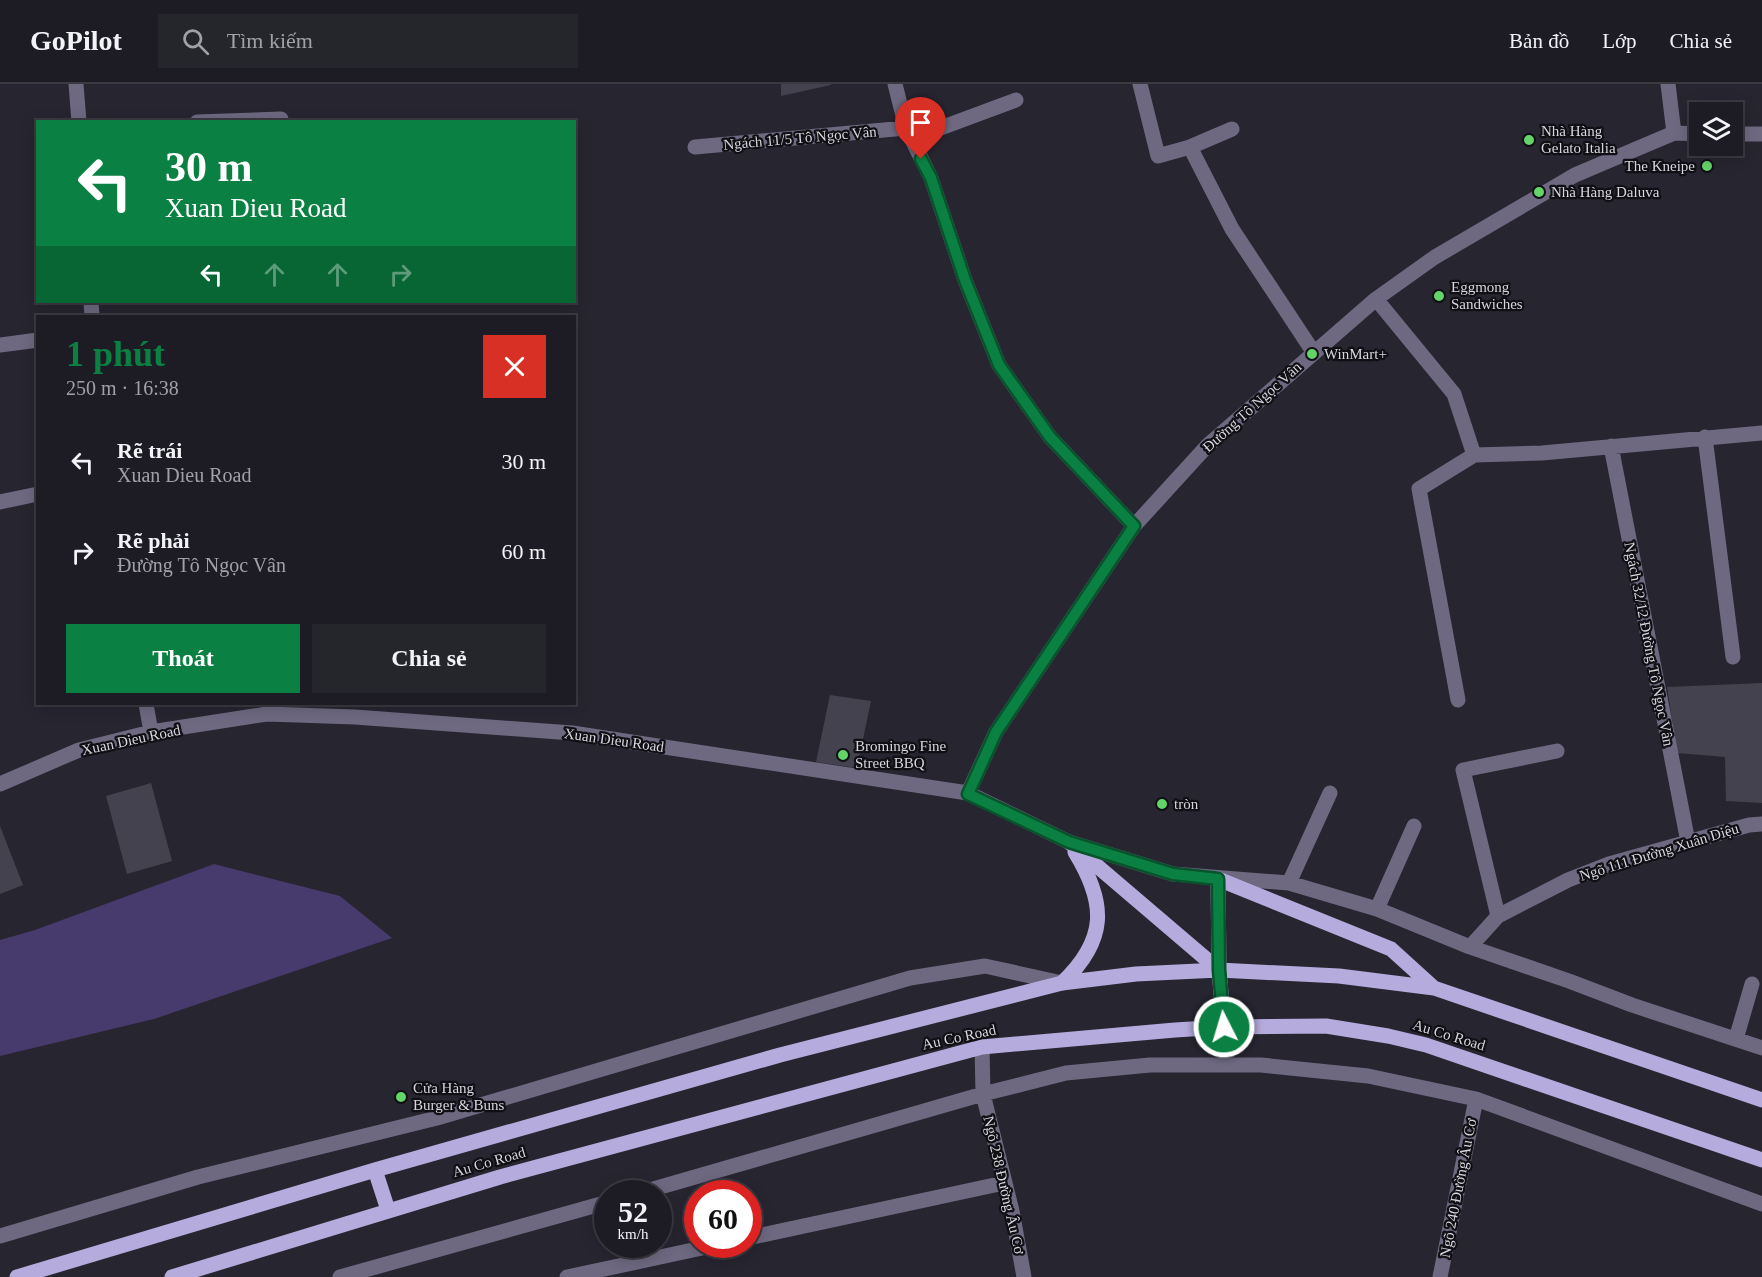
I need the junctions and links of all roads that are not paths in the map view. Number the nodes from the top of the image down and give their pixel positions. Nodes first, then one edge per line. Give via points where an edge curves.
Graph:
1 (76, 84) edge
2 (895, 84) edge
3 (1140, 84) edge
4 (1668, 84) edge
5 (1016, 100) dead end
6 (79, 120) edge
7 (253, 120) edge
8 (281, 120) edge
9 (1232, 129) dead end
10 (1674, 133) junction
11 (909, 134) junction
12 (1689, 134) edge
13 (1743, 134) edge
14 (1762, 134) edge
15 (695, 147) dead end
16 (1190, 147) junction
17 (1376, 299) junction
18 (36, 340) edge
19 (0, 345) edge
20 (1314, 353) junction
21 (1762, 433) edge
22 (1705, 437) junction
23 (1611, 446) junction
24 (1474, 455) junction
25 (36, 494) edge
26 (0, 502) edge
27 (1134, 526) junction
28 (1733, 657) dead end
29 (1458, 700) dead end
30 (146, 705) edge
31 (151, 732) junction
32 (1557, 751) dead end
33 (0, 784) edge
34 (1330, 793) dead end
35 (968, 794) junction
36 (1762, 824) edge
37 (1414, 826) dead end
38 (1069, 842) junction
39 (1688, 842) junction
40 (1218, 879) junction
41 (1289, 883) junction
42 (1377, 909) junction
43 (1498, 916) junction
44 (1470, 947) junction
45 (1219, 970) junction
46 (1062, 983) junction
47 (1752, 984) dead end
48 (1434, 988) junction
49 (1224, 1027) junction
50 (1736, 1039) junction
51 (982, 1047) junction
52 (1762, 1048) edge
53 (983, 1094) junction
54 (1476, 1099) junction
55 (1762, 1100) edge
56 (1762, 1160) edge
57 (375, 1170) junction
58 (1004, 1183) junction
59 (672, 1184) edge
60 (1762, 1203) edge
61 (594, 1206) edge
62 (388, 1210) junction
63 (762, 1235) edge
64 (0, 1236) edge
65 (684, 1252) edge
66 (17, 1277) edge
67 (172, 1277) edge
68 (340, 1277) edge
69 (567, 1277) edge
70 (1023, 1277) edge
71 (1440, 1277) edge

1 - 6 street
2 - 11 street
3 - 16 street via 1158,156
4 - 10 street
5 - 11 street, Ngách 11/5 Tô Ngọc Vân
7 - 8 street
9 - 16 street
10 - 12 street
10 - 17 street, Đường Tô Ngọc Vân via 1575,175 1435,257
11 - 15 street, Ngách 11/5 Tô Ngọc Vân
11 - 27 street via 931,178 999,365 1050,437
13 - 14 street
16 - 20 street via 1232,229
17 - 20 street, Đường Tô Ngọc Vân
17 - 24 street via 1454,394
18 - 19 street
20 - 27 street, Đường Tô Ngọc Vân via 1207,446
21 - 22 street
22 - 23 street
22 - 28 street
23 - 24 street
23 - 39 street, Ngách 32/12 Đường Tô Ngọc Vân
24 - 29 street via 1419,489
25 - 26 street
27 - 35 street, Đường Tô Ngọc Vân via 996,732
30 - 31 street
31 - 33 street, Xuan Dieu Road via 79,750
31 - 35 street, Xuan Dieu Road via 267,714 547,730
32 - 43 street via 1463,770
34 - 41 street
35 - 38 street, Xuan Dieu Road
36 - 39 street, Ngõ 111 Đường Xuân Diệu
37 - 42 street
38 - 40 street, Xuan Dieu Road via 1173,874
38 - 45 main road
38 - 46 main road via 1099,906 1089,950
39 - 43 street, Ngõ 111 Đường Xuân Diệu via 1609,864
40 - 41 street
40 - 45 main road
40 - 48 main road via 1391,949
41 - 42 street
42 - 44 street
43 - 44 street, Ngõ 111 Đường Xuân Diệu
44 - 50 street
45 - 46 main road, Au Co Road
45 - 48 main road, Au Co Road via 1339,976
45 - 49 main road
46 - 57 main road, Au Co Road via 780,1055
46 - 64 street, Au Co Road via 985,966 910,978 437,1118 198,1177
47 - 50 street
48 - 55 main road, Au Co Road
49 - 51 main road, Au Co Road
49 - 56 main road, Au Co Road via 1326,1026 1426,1045
50 - 52 street
51 - 53 street, Ngõ 238 Đường Âu Cơ
51 - 62 main road, Au Co Road
53 - 54 street via 1066,1073 1150,1065 1261,1065 1368,1076
53 - 58 street, Ngõ 238 Đường Âu Cơ
53 - 59 street
54 - 60 street
54 - 71 street, Ngõ 240 Đường Âu Cơ
57 - 62 main road
57 - 66 main road, Au Co Road
58 - 63 street
58 - 70 street, Ngõ 238 Đường Âu Cơ
61 - 68 street
62 - 67 main road, Au Co Road
65 - 69 street

